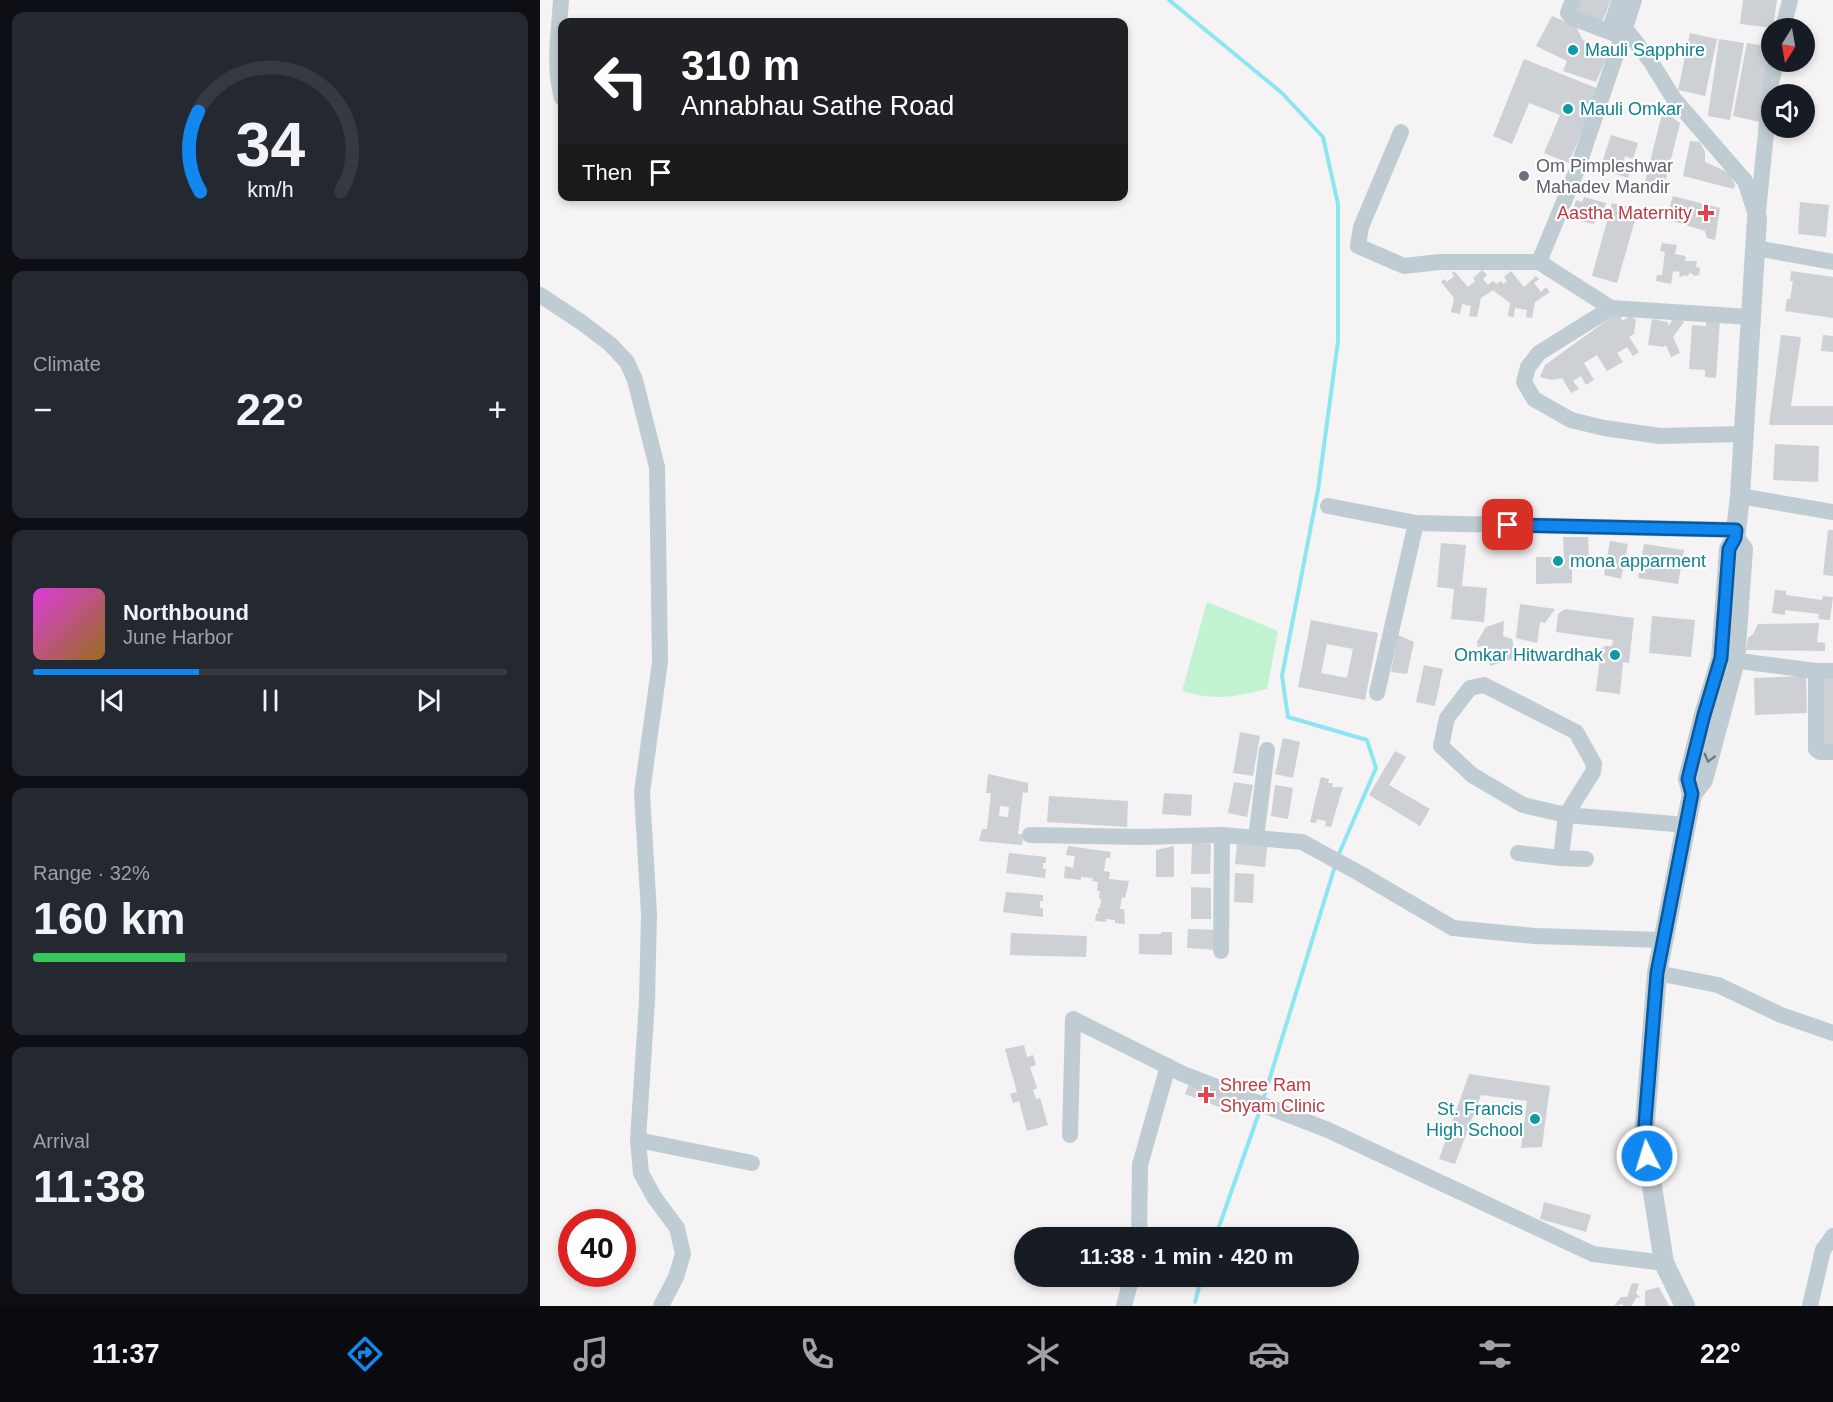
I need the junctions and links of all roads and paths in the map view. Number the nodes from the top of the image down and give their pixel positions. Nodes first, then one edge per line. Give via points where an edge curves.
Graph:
1 (561, 0) edge
2 (1573, 0) edge
3 (1620, 0) edge
4 (1634, 0) edge
5 (1790, 0) edge
6 (560, 18) edge
7 (1786, 18) edge
8 (1619, 32) junction
9 (1774, 72) edge
10 (1401, 132) dead end
11 (1757, 218) junction
12 (1756, 248) junction
13 (1539, 262) junction
14 (1833, 262) edge
15 (540, 295) edge
16 (1611, 308) junction
17 (1750, 317) junction
18 (1743, 434) junction
19 (1740, 496) junction
20 (1328, 506) dead end
21 (1833, 512) edge
22 (1416, 523) junction
23 (1735, 534) junction
24 (1728, 660) junction
25 (1825, 671) edge
26 (1377, 693) dead end
27 (1267, 750) dead end
28 (1833, 752) edge
29 (1566, 815) junction
30 (1687, 825) junction
31 (1222, 835) junction
32 (1030, 836) dead end
33 (1256, 838) junction
34 (1518, 853) dead end
35 (1561, 858) junction
36 (1586, 859) dead end
37 (1662, 940) junction
38 (1221, 951) dead end
39 (1657, 973) junction
40 (1833, 1033) edge
41 (1168, 1066) junction
42 (1070, 1135) dead end
43 (638, 1140) junction
44 (752, 1163) dead end
45 (1139, 1227) edge
46 (1833, 1236) edge
47 (1664, 1263) junction
48 (1131, 1287) edge
49 (661, 1306) edge
50 (1128, 1306) edge
51 (1685, 1306) edge
52 (1810, 1306) edge

1 - 6 street
2 - 8 street via 1568,13 1573,18
3 - 8 street
4 - 8 street
5 - 7 street
8 - 11 street via 1651,62 1674,99 1744,181
8 - 13 street via 1577,170
9 - 11 street
10 - 13 street via 1361,226 1358,246 1404,266
11 - 12 street
12 - 14 street
12 - 17 street
13 - 16 street
15 - 43 street via 610,344 627,362 657,467 660,662 642,792 649,914
16 - 17 street
16 - 18 street via 1539,353 1528,367 1524,382 1534,399 1571,420 1604,428 1660,436
17 - 18 street
18 - 19 street
19 - 21 street
19 - 23 street
20 - 22 street
22 - 23 street
22 - 26 street
23 - 24 street via 1743,549
24 - 25 street
24 - 30 street via 1710,724 1702,780 1692,794
25 - 28 street via 1816,749
27 - 33 street
29 - 29 street via 1523,806 1472,775 1441,746 1447,718 1470,688 1484,685 1576,732 1594,764
29 - 30 street
29 - 35 street
30 - 37 street
31 - 32 street
31 - 33 street
31 - 38 street
33 - 37 street via 1302,842 1453,928 1535,936
34 - 35 street
35 - 36 street
37 - 39 street
39 - 40 street via 1718,985
39 - 47 street via 1644,1135
41 - 42 street via 1073,1019
41 - 45 street via 1140,1165
41 - 47 street via 1328,1130 1593,1254
43 - 44 street
43 - 49 street via 641,1173 677,1228 683,1254
46 - 52 street via 1823,1250
47 - 51 street
48 - 50 street

